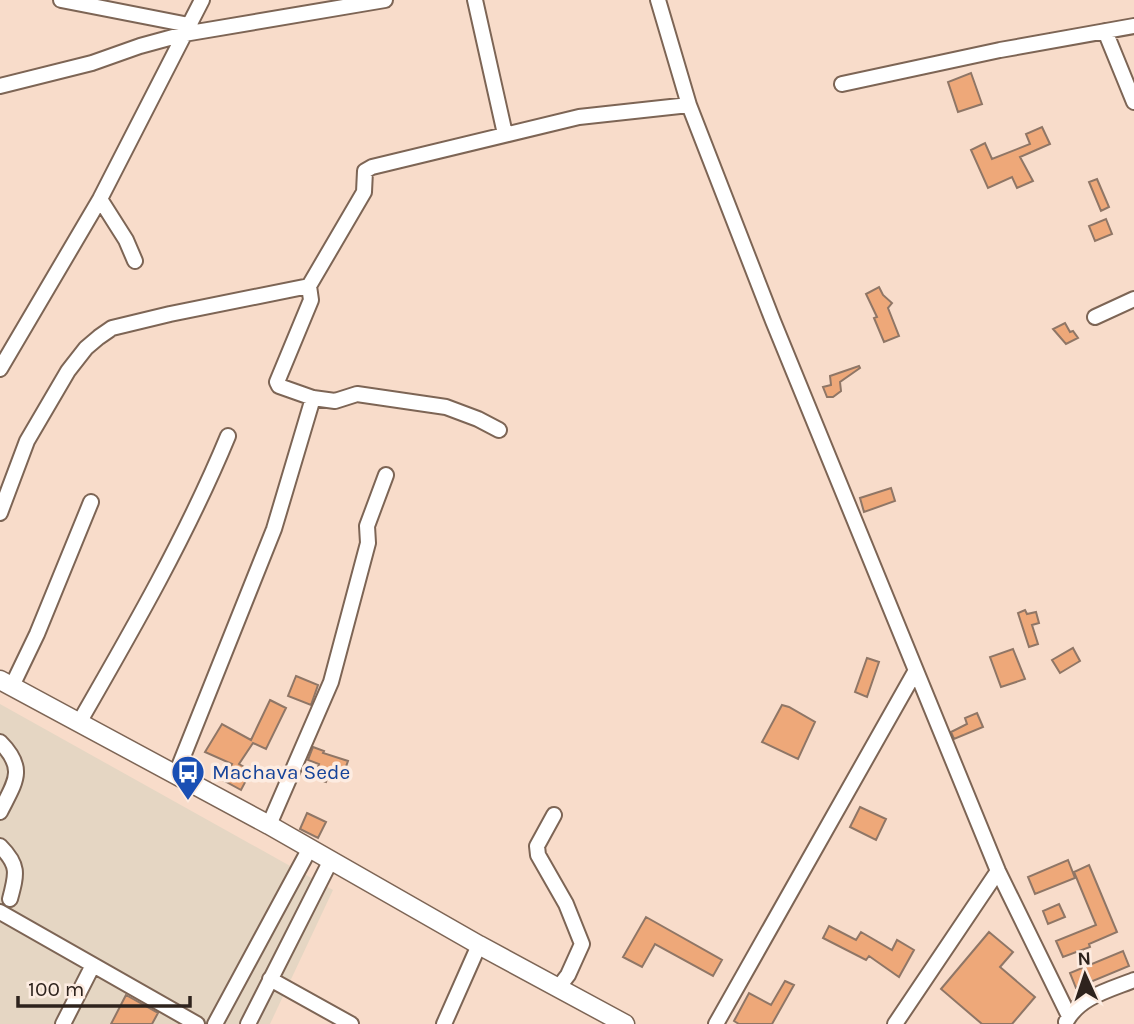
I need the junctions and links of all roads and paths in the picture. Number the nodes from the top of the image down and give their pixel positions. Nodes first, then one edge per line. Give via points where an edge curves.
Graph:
1 (61, 0) edge
2 (202, 0) edge
3 (385, 0) edge
4 (475, 0) edge
5 (658, 0) edge
6 (1134, 26) edge
7 (186, 29) junction
8 (1105, 31) junction
9 (842, 84) dead end
10 (0, 86) edge
11 (1134, 102) edge
12 (689, 105) junction
13 (505, 134) junction
14 (100, 199) junction
15 (135, 261) dead end
16 (309, 286) junction
17 (1134, 299) edge
18 (1095, 317) dead end
19 (2, 363) edge
20 (313, 398) junction
21 (499, 430) dead end
22 (228, 436) dead end
23 (386, 475) dead end
24 (91, 502) dead end
25 (0, 513) edge
26 (915, 672) junction
27 (6, 683) edge
28 (80, 721) junction
29 (0, 742) edge
30 (176, 774) junction
31 (0, 812) edge
32 (554, 815) dead end
33 (269, 825) junction
34 (0, 846) edge
35 (310, 848) junction
36 (331, 860) junction
37 (998, 871) junction
38 (10, 899) dead end
39 (0, 912) edge
40 (479, 945) junction
41 (93, 965) junction
42 (270, 979) junction
43 (1134, 980) edge
44 (558, 988) junction
45 (1067, 1020) edge
46 (62, 1024) edge
47 (197, 1024) edge
48 (215, 1024) edge
49 (248, 1024) edge
50 (351, 1024) edge
51 (444, 1024) edge
52 (625, 1024) edge
53 (716, 1024) edge
54 (895, 1024) edge

1 - 7 street
2 - 7 street
3 - 7 street
4 - 13 street
5 - 12 street
6 - 8 street
7 - 10 street via 81,66
7 - 14 street
8 - 9 street
8 - 11 street
12 - 13 street via 579,117
12 - 26 street
13 - 16 street via 365,171 364,192
14 - 15 street
14 - 19 street
16 - 20 street via 311,300 276,382
16 - 25 street via 112,328 99,337 68,371 27,441
17 - 18 street
20 - 21 street via 335,401 357,394 410,400 446,407
20 - 30 street via 274,529
22 - 28 street via 129,636
23 - 33 street via 367,526 368,543 331,682
24 - 27 street via 37,635
26 - 37 street
26 - 53 street
27 - 28 main road
28 - 30 main road
29 - 31 street via 17,767
30 - 33 main road
32 - 44 street via 537,846 538,855 582,944
33 - 35 main road
34 - 38 street via 16,868
35 - 36 main road
35 - 48 street
36 - 40 main road
36 - 42 street
37 - 45 street
37 - 54 street
39 - 41 street
40 - 44 main road
40 - 51 street
41 - 46 street
41 - 47 street
42 - 49 street
42 - 50 street
43 - 45 street via 1087,999
44 - 52 main road

